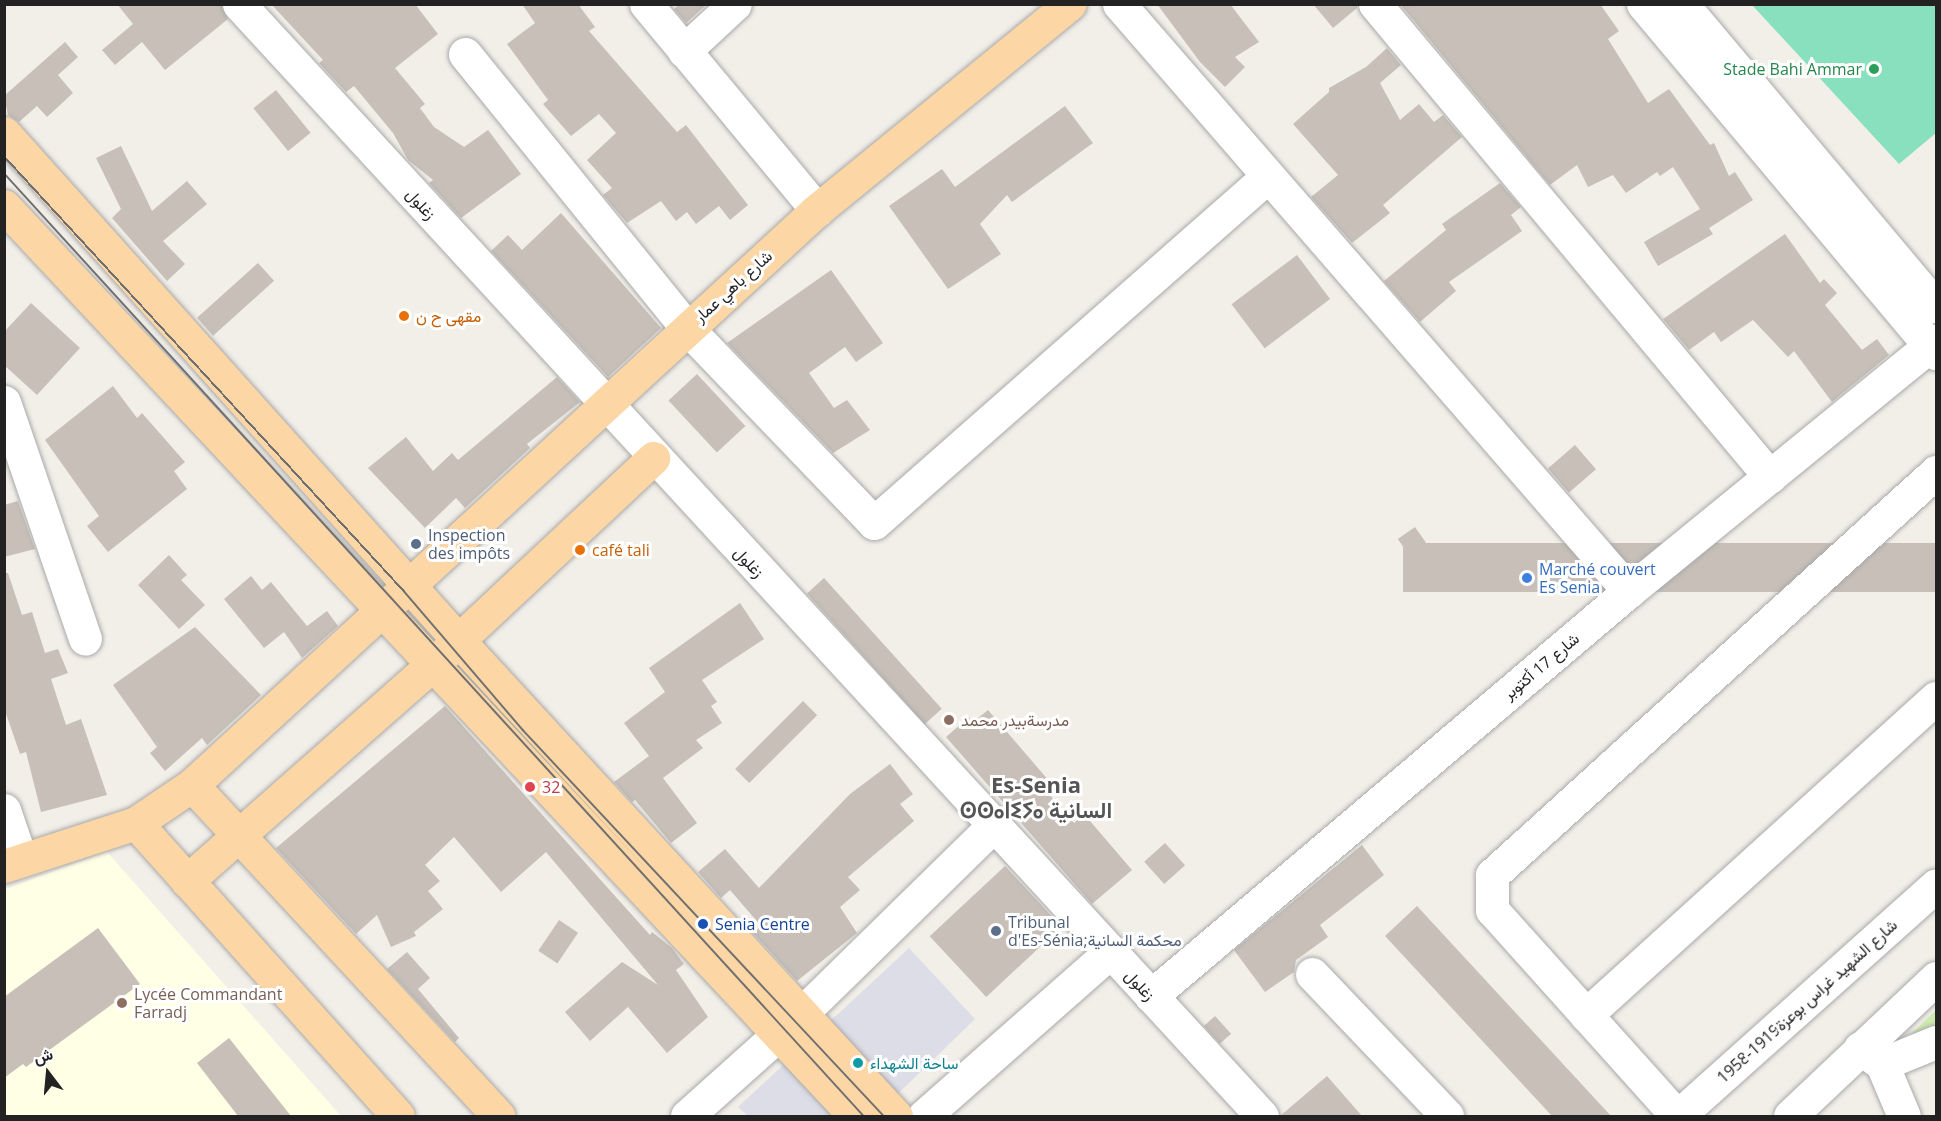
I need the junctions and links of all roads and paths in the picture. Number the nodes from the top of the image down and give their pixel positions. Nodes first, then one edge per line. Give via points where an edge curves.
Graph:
1 (239, 4) edge
2 (646, 4) edge
3 (735, 4) edge
4 (1070, 4) edge
5 (1119, 4) edge
6 (1375, 4) edge
7 (1643, 4) edge
8 (1682, 4) edge
9 (684, 51) junction
10 (465, 54) dead end
11 (4, 133) edge
12 (1268, 176) junction
13 (4, 206) edge
14 (817, 210) junction
15 (1936, 307) edge
16 (687, 328) junction
17 (1935, 347) edge
18 (4, 402) edge
19 (603, 404) junction
20 (653, 458) junction
21 (1936, 472) edge
22 (1770, 477) junction
23 (411, 584) junction
24 (1629, 591) junction
25 (382, 613) junction
26 (85, 638) dead end
27 (458, 640) junction
28 (432, 665) junction
29 (1936, 698) edge
30 (192, 784) junction
31 (4, 810) edge
32 (136, 823) junction
33 (993, 826) junction
34 (238, 836) junction
35 (13, 863) edge
36 (187, 881) junction
37 (1936, 885) edge
38 (1110, 952) junction
39 (1312, 974) dead end
40 (1936, 978) edge
41 (1150, 996) junction
42 (802, 1013) junction
43 (1586, 1015) junction
44 (778, 1035) junction
45 (1936, 1042) edge
46 (1871, 1056) junction
47 (398, 1116) edge
48 (498, 1116) edge
49 (687, 1116) edge
50 (855, 1116) edge
51 (896, 1116) edge
52 (924, 1116) edge
53 (1262, 1116) edge
54 (1447, 1116) edge
55 (1677, 1116) edge
56 (1790, 1116) edge
57 (1905, 1116) edge

1 - 19 street, زغلول
2 - 9 street
3 - 9 street
4 - 14 main road, شارع باهي عمار
5 - 12 street
6 - 22 street
7 - 17 street
8 - 15 street
9 - 14 street
10 - 16 street
11 - 23 main road
12 - 16 street via 874,523
12 - 24 street
13 - 25 main road
14 - 16 main road, شارع باهي عمار
16 - 19 main road, شارع باهي عمار
17 - 22 street, شارع 17 أكتوبر
18 - 26 street
19 - 20 street, زغلول
19 - 23 main road, شارع باهي عمار
20 - 27 main road
20 - 33 street, زغلول
21 - 43 street via 1492,875 1492,910
22 - 24 street, شارع 17 أكتوبر
23 - 25 main road, شارع باهي عمار
23 - 27 main road
24 - 41 street, شارع 17 أكتوبر
25 - 28 main road
25 - 30 main road, شارع باهي عمار
27 - 28 main road
27 - 42 main road
28 - 34 main road
28 - 44 main road
29 - 43 street
30 - 32 main road, شارع باهي عمار
30 - 34 main road
31 - 35 street
32 - 35 main road, شارع باهي عمار
32 - 36 main road
33 - 38 street, زغلول
33 - 42 street
34 - 36 main road
34 - 48 main road
36 - 47 main road
37 - 55 street, شارع الشهيد غراس بوعزة1919-1958
38 - 41 street, زغلول
38 - 52 street
39 - 54 street
40 - 46 street
41 - 53 street, زغلول
42 - 44 street
42 - 51 main road
43 - 55 street
44 - 49 street
44 - 50 main road
45 - 46 street
46 - 56 street
46 - 57 street

